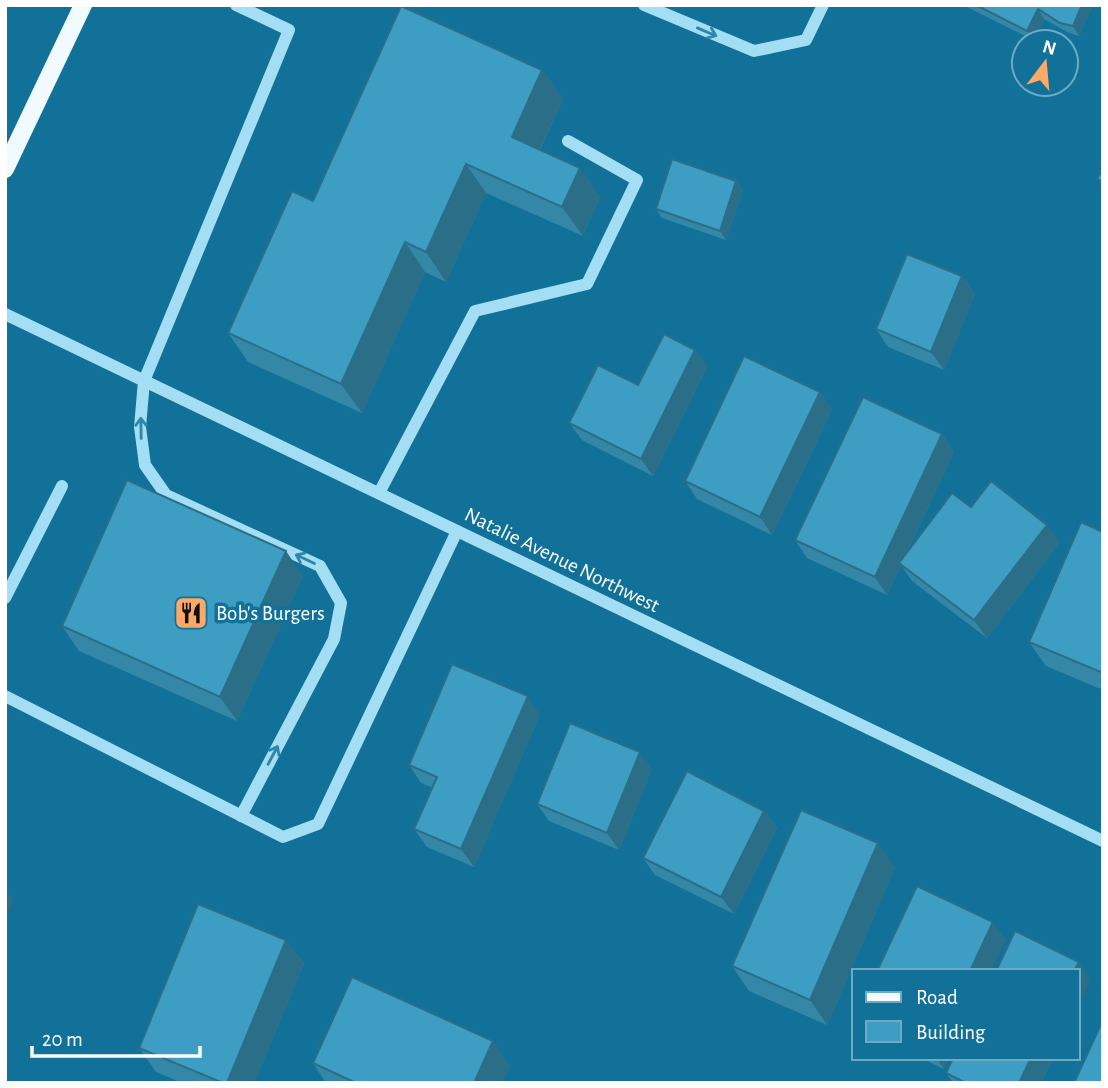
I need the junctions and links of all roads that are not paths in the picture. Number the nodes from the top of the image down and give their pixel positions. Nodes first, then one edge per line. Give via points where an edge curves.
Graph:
1 (83, 5) edge
2 (236, 5) edge
3 (644, 5) edge
4 (823, 5) edge
5 (568, 141) dead end
6 (8, 157) edge
7 (5, 314) edge
8 (144, 381) junction
9 (62, 486) dead end
10 (379, 493) junction
11 (457, 531) junction
12 (5, 598) edge
13 (5, 696) edge
14 (240, 816) junction
15 (1103, 841) edge

1 - 6 main road
2 - 8 street via 289,30
3 -> 4 street via 754,51 806,40
5 - 10 street via 637,180 587,284 475,311
7 - 8 street, Natalie Avenue Northwest
8 - 10 street, Natalie Avenue Northwest
14 -> 8 street via 334,639 341,603 320,566 166,495 145,465 140,428
9 - 12 street
10 - 11 street, Natalie Avenue Northwest
11 - 14 street via 318,824 283,837
11 - 15 street, Natalie Avenue Northwest
13 - 14 street

